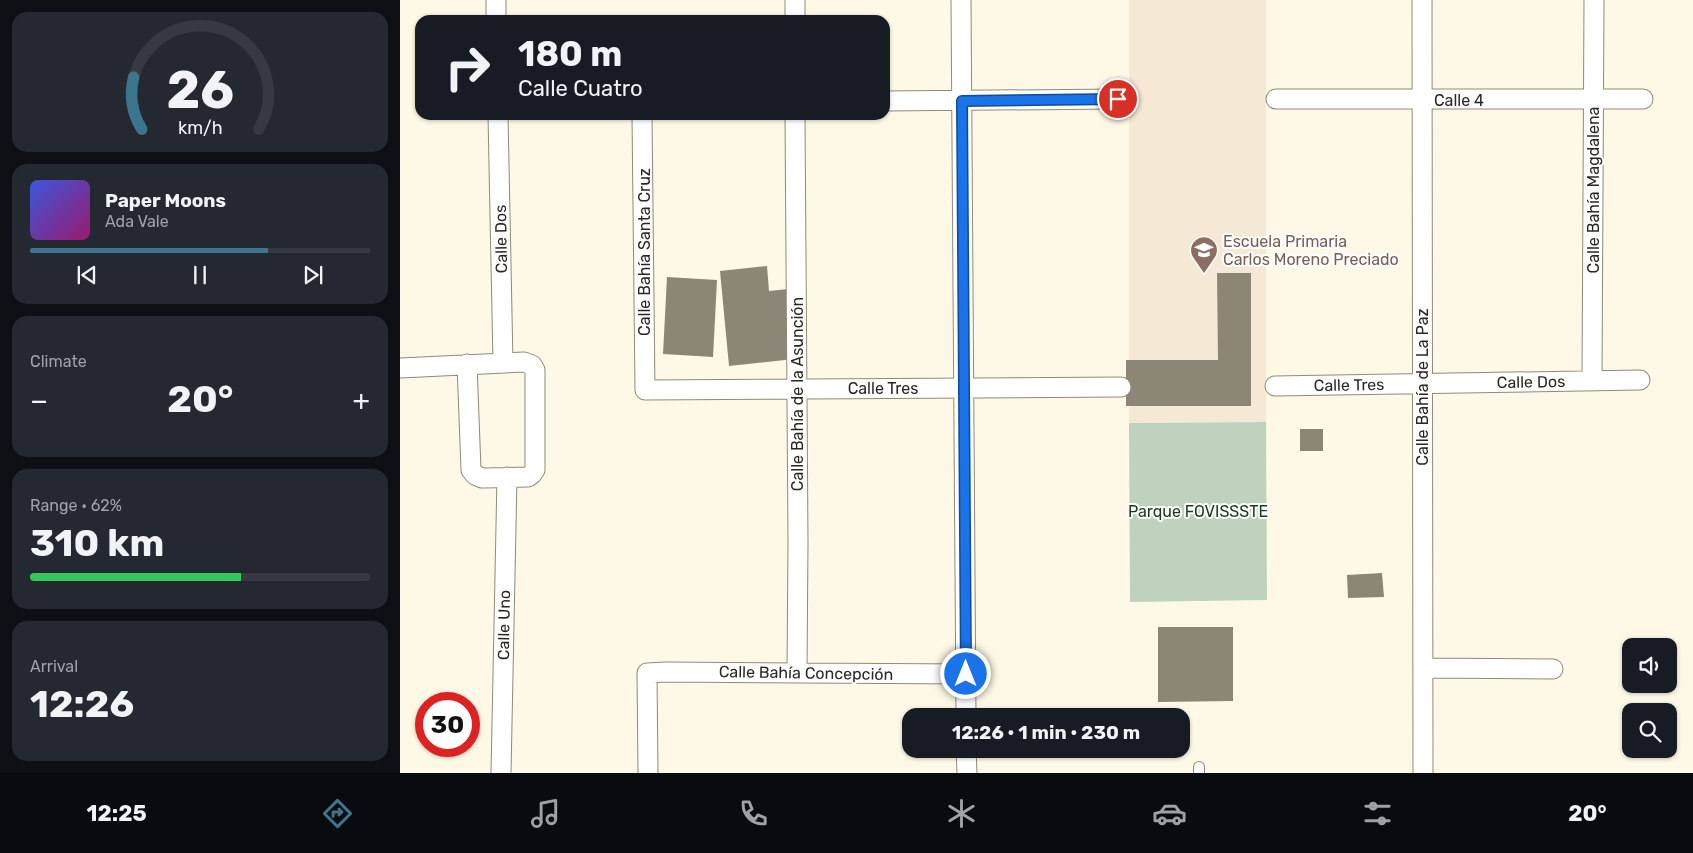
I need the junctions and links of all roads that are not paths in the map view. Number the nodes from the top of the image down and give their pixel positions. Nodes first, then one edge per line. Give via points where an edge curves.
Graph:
1 (496, 0) edge
2 (795, 0) edge
3 (961, 0) edge
4 (1422, 0) edge
5 (1594, 0) edge
6 (496, 15) edge
7 (795, 15) edge
8 (1118, 99) dead end
9 (1276, 99) dead end
10 (1593, 99) junction
11 (1643, 99) dead end
12 (1422, 100) junction
13 (890, 101) edge
14 (962, 101) junction
15 (498, 120) edge
16 (642, 120) edge
17 (796, 120) edge
18 (504, 363) junction
19 (466, 364) junction
20 (400, 368) edge
21 (1640, 380) dead end
22 (1592, 381) junction
23 (1422, 384) junction
24 (1275, 386) dead end
25 (1122, 387) dead end
26 (964, 388) junction
27 (797, 389) junction
28 (645, 390) joint
29 (508, 477) junction
30 (1423, 668) junction
31 (1553, 669) dead end
32 (797, 674) junction
33 (966, 674) junction
34 (966, 708) edge
35 (966, 758) edge
36 (501, 773) edge
37 (648, 773) edge
38 (967, 773) edge
39 (1423, 773) edge

1 - 6 street
2 - 7 street
3 - 14 street
4 - 12 street, Calle Bahía de La Paz
5 - 10 street, Calle Bahía Magdalena
8 - 14 street
9 - 12 street, Calle 4
10 - 11 street, Calle 4
10 - 12 street, Calle 4
10 - 22 street, Calle Bahía Magdalena
12 - 23 street, Calle Bahía de La Paz
13 - 14 street
14 - 26 street
15 - 18 street, Calle Dos
16 - 28 street, Calle Bahía Santa Cruz
17 - 27 street, Calle Bahía de la Asunción
18 - 19 street
18 - 29 street via 524,362 535,370 535,470 528,477
19 - 20 street
19 - 29 street via 471,470 482,478
21 - 22 street, Calle Dos
22 - 23 street, Calle Dos
23 - 24 street, Calle Tres
23 - 30 street, Calle Bahía de La Paz
25 - 26 street, Calle Tres
26 - 27 street, Calle Tres
26 - 33 street
27 - 28 street, Calle Tres
27 - 32 street, Calle Bahía de la Asunción
29 - 36 street, Calle Uno
30 - 31 street
30 - 39 street, Calle Bahía de La Paz
32 - 33 street, Calle Bahía Concepción
32 - 37 street, Calle Bahía Concepción via 647,673
33 - 34 street
35 - 38 street

